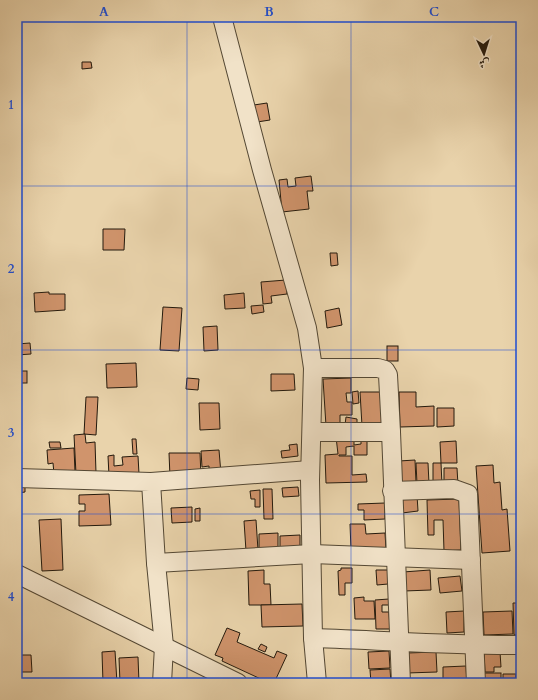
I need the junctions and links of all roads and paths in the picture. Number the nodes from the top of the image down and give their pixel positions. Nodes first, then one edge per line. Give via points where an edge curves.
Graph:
1 (222, 17) edge
2 (313, 368) junction
3 (312, 432) junction
4 (391, 432) junction
5 (310, 470) junction
6 (17, 478) edge
7 (151, 482) junction
8 (392, 490) junction
9 (312, 554) junction
10 (397, 558) junction
11 (472, 560) junction
12 (156, 562) junction
13 (17, 574) edge
14 (313, 638) junction
15 (400, 641) junction
16 (521, 645) edge
17 (164, 646) junction
18 (474, 646) junction
19 (162, 683) edge
20 (238, 683) edge
21 (317, 683) edge
22 (401, 683) edge
23 (476, 683) edge

1 - 2 street via 307,328
2 - 3 street
2 - 4 street via 385,370 388,375
3 - 4 street
3 - 5 street
4 - 8 street
5 - 7 street
5 - 9 street
6 - 7 street
7 - 12 street
8 - 10 street
8 - 11 street via 454,490 468,494
9 - 10 street
9 - 12 street
9 - 14 street
10 - 11 street
10 - 15 street
11 - 18 street
12 - 17 street
13 - 17 street
14 - 15 street
14 - 21 street
15 - 18 street
15 - 22 street
16 - 18 street
17 - 19 street
17 - 20 street
18 - 23 street

